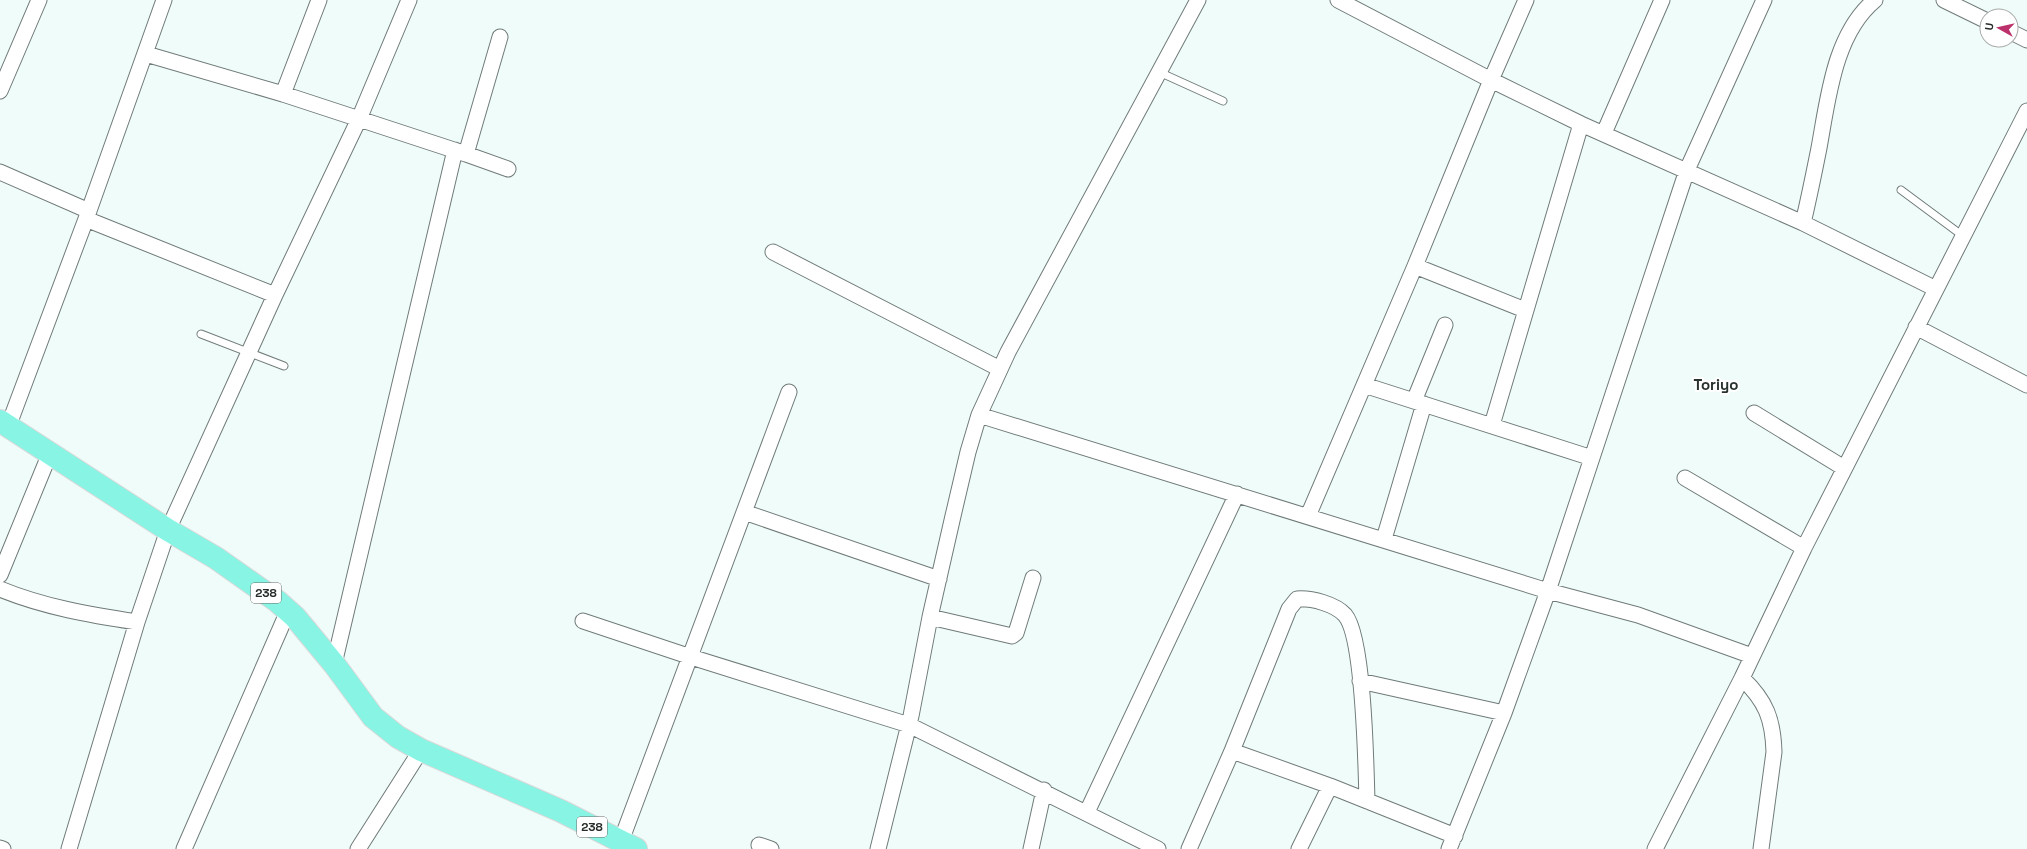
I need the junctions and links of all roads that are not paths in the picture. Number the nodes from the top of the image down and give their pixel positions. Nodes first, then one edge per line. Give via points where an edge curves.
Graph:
1 (39, 0) edge
2 (164, 0) edge
3 (319, 0) edge
4 (409, 0) edge
5 (1198, 0) edge
6 (1338, 0) edge
7 (1526, 0) edge
8 (1662, 0) edge
9 (1764, 0) edge
10 (1875, 0) edge
11 (1944, 0) edge
12 (1979, 17) edge
13 (500, 37) dead end
14 (146, 54) junction
15 (1159, 72) junction
16 (1491, 80) junction
17 (0, 91) edge
18 (283, 94) junction
19 (1223, 101) dead end
20 (2027, 111) edge
21 (359, 119) junction
22 (1581, 124) junction
23 (1604, 134) junction
24 (460, 152) junction
25 (508, 169) dead end
26 (1687, 170) junction
27 (0, 172) edge
28 (1901, 190) dead end
29 (88, 215) junction
30 (1803, 223) junction
31 (1963, 236) junction
32 (773, 252) dead end
33 (1415, 266) junction
34 (1936, 289) junction
35 (275, 295) junction
36 (1525, 310) junction
37 (1445, 325) dead end
38 (1916, 327) junction
39 (201, 334) dead end
40 (249, 354) junction
41 (284, 366) dead end
42 (1000, 369) junction
43 (1364, 385) junction
44 (2027, 385) edge
45 (789, 392) dead end
46 (1419, 403) junction
47 (1754, 413) dead end
48 (979, 415) junction
49 (4, 424) edge
50 (1492, 425) junction
51 (50, 453) junction
52 (1592, 458) junction
53 (1844, 468) junction
54 (1685, 478) dead end
55 (1237, 494) junction
56 (744, 512) junction
57 (1308, 516) junction
58 (168, 530) junction
59 (1384, 539) junction
60 (1804, 548) junction
61 (0, 575) edge
62 (1033, 578) dead end
63 (938, 579) junction
64 (0, 589) edge
65 (1548, 591) junction
66 (288, 611) junction
67 (930, 617) junction
68 (583, 621) dead end
69 (137, 622) junction
70 (1752, 656) junction
71 (691, 657) junction
72 (334, 664) junction
73 (1742, 678) junction
74 (1360, 681) junction
75 (1504, 713) junction
76 (909, 725) junction
77 (422, 750) junction
78 (1232, 751) junction
79 (1330, 786) junction
80 (1044, 790) junction
81 (1367, 801) junction
82 (1087, 812) junction
83 (1452, 843) edge
84 (629, 845) edge
85 (0, 848) edge
86 (72, 848) edge
87 (3, 849) edge
88 (184, 849) edge
89 (358, 849) edge
90 (878, 849) edge
91 (1031, 849) edge
92 (1158, 849) edge
93 (1189, 849) edge
94 (1299, 849) edge
95 (1655, 849) edge
96 (1761, 849) edge

1 - 17 street
2 - 14 street
3 - 18 street
4 - 21 street
5 - 15 street
6 - 16 street
7 - 16 street
8 - 23 street
9 - 26 street
10 - 30 street via 1857,18 1841,53 1827,104
11 - 12 street
13 - 24 street
14 - 18 street
14 - 29 street
15 - 19 lane
15 - 42 street
16 - 22 street
16 - 33 street
18 - 21 street
20 - 31 street
21 - 24 street
21 - 35 street
22 - 23 street
22 - 36 street
23 - 26 street
24 - 25 street
24 - 72 street
26 - 30 street
26 - 52 street
27 - 29 street
28 - 31 lane
29 - 35 street
29 - 49 street
30 - 34 street
31 - 34 street
32 - 42 street
33 - 36 street
33 - 43 street
34 - 38 street
35 - 40 street
36 - 50 street
37 - 46 street
38 - 44 street
38 - 53 street
39 - 40 lane
40 - 41 lane
40 - 58 street
42 - 48 street
43 - 46 street
43 - 57 street
45 - 56 street
46 - 50 street
46 - 59 street
47 - 53 street
48 - 55 street
48 - 63 street
49 - 51 main road, 238
50 - 52 street
51 - 58 main road, 238
51 - 61 street
52 - 65 street
53 - 60 street
54 - 60 street
55 - 57 street
55 - 82 street
56 - 63 street
56 - 71 street
57 - 59 street
58 - 66 main road, 238 via 216,558
58 - 69 street
59 - 65 street
60 - 70 street
62 - 67 street via 1016,633 1012,636
63 - 67 street
64 - 69 street via 52,606
65 - 70 street via 1638,615
65 - 75 street
66 - 72 main road, 238
66 - 88 street
67 - 76 street
68 - 71 street
69 - 86 street
70 - 73 street
71 - 76 street
71 - 84 street
72 - 77 main road, 238 via 373,717 398,737
73 - 95 street
73 - 96 street via 1757,692 1764,704 1774,737 1774,757
74 - 75 street
74 - 78 street via 1354,640 1345,616 1332,606 1296,600 1286,615
74 - 81 street
75 - 83 street
76 - 80 street
76 - 90 street
77 - 84 main road, 238 via 548,805
77 - 89 street
78 - 79 street
78 - 93 street
79 - 81 street
79 - 94 street
80 - 82 street
80 - 91 street
81 - 83 street
82 - 92 street
85 - 87 street

